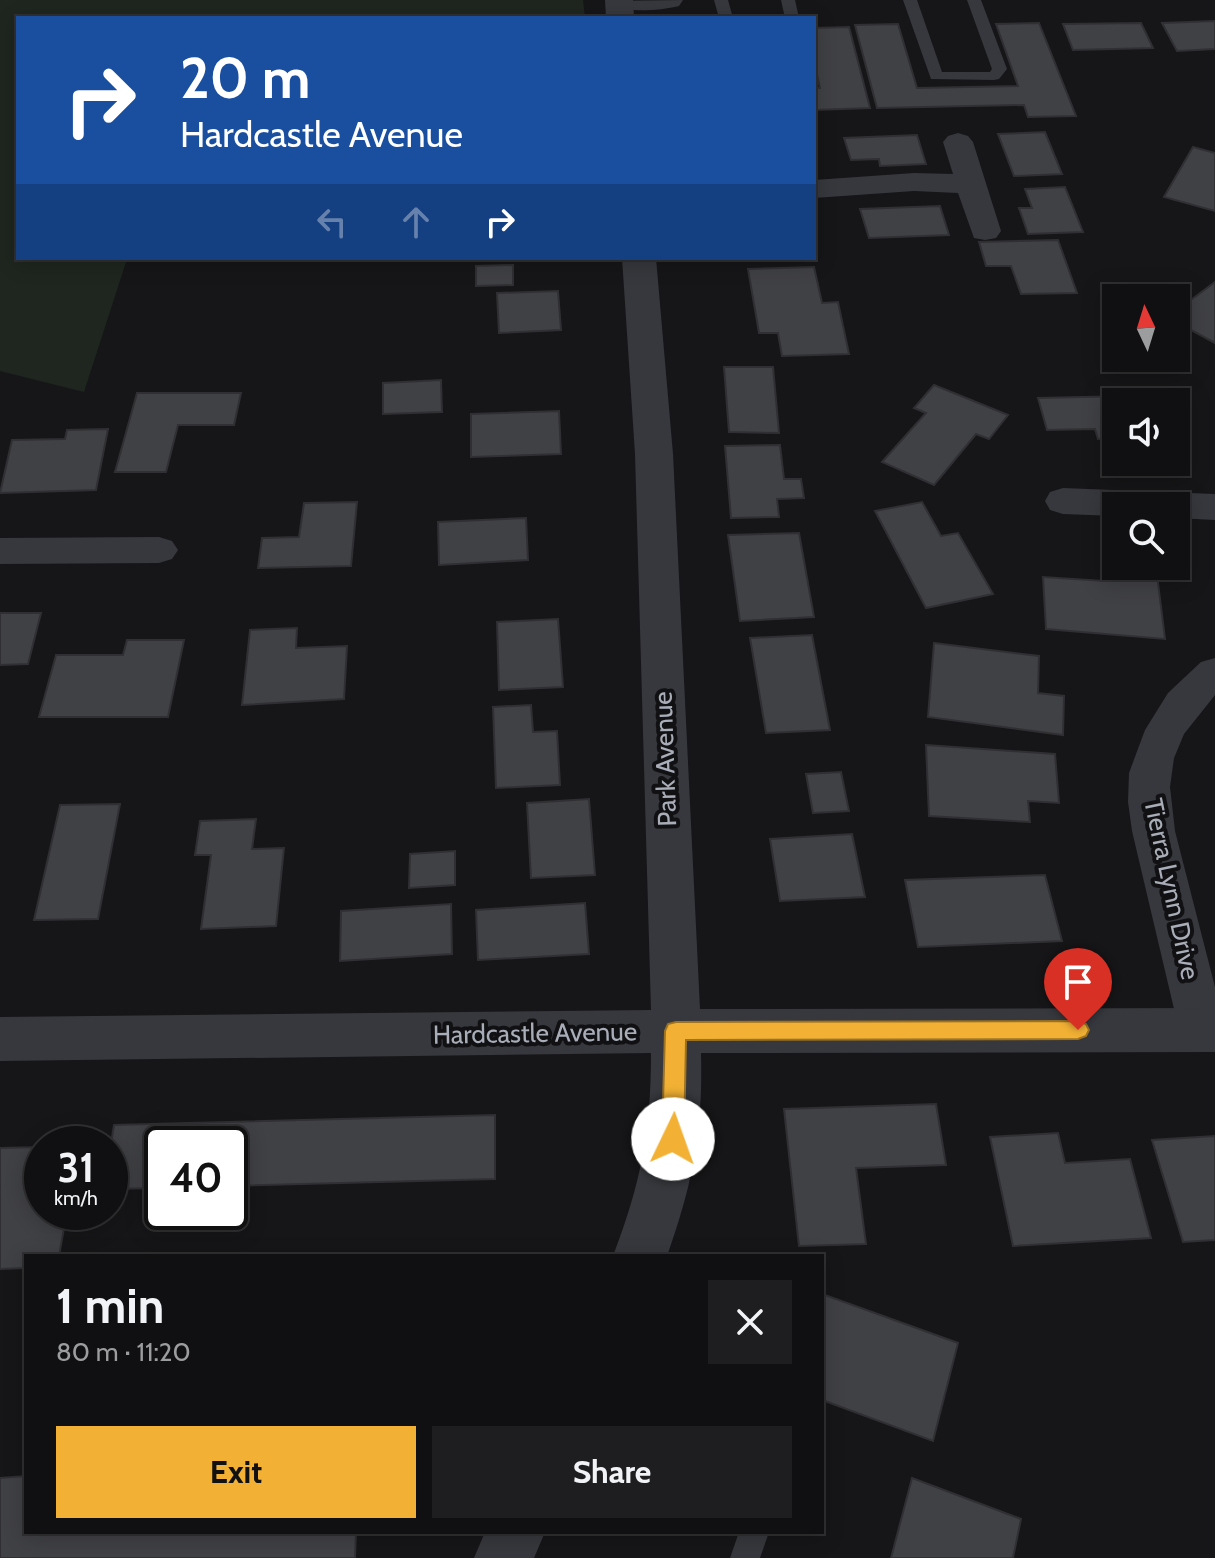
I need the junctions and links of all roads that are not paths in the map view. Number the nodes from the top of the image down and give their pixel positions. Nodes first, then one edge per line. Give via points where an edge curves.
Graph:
1 (619, 0) edge
2 (670, 0) edge
3 (910, 0) edge
4 (974, 0) edge
5 (958, 142) dead end
6 (970, 184) junction
7 (816, 189) edge
8 (985, 231) dead end
9 (639, 260) edge
10 (1063, 501) dead end
11 (1215, 507) edge
12 (159, 550) dead end
13 (0, 551) edge
14 (1215, 673) edge
15 (1209, 1030) edge
16 (676, 1031) junction
17 (0, 1039) edge
18 (641, 1254) edge
19 (514, 1534) edge
20 (753, 1534) edge
21 (504, 1558) edge
22 (745, 1558) edge

1 - 2 street
3 - 4 lane via 936,76 994,76 1000,69
5 - 6 street
6 - 7 street
6 - 8 street
9 - 16 street, Park Avenue via 654,454
10 - 11 street
12 - 13 street
14 - 15 street, Tierra Lynn Drive via 1171,719 1150,773 1154,830
15 - 16 street, Hardcastle Avenue
16 - 17 street, Hardcastle Avenue
16 - 18 street, Park Avenue via 671,1156
19 - 21 street
20 - 22 lane

